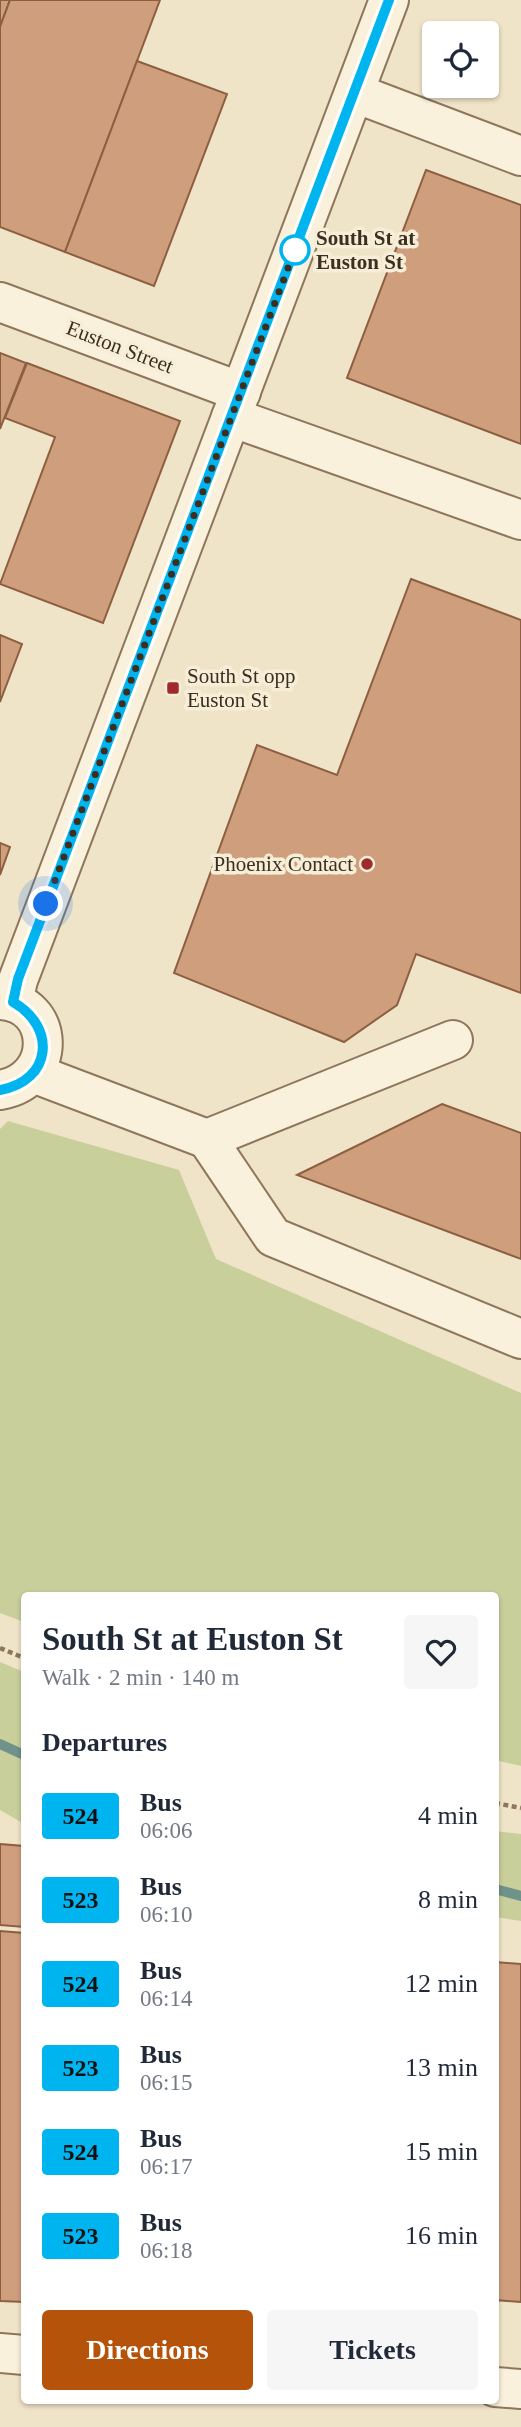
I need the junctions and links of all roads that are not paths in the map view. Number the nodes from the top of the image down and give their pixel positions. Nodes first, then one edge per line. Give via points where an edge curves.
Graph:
1 (389, 0) edge
2 (355, 93) junction
3 (521, 156) edge
4 (0, 302) edge
5 (236, 404) junction
6 (521, 520) edge
7 (6, 1001) edge
8 (453, 1040) dead end
9 (33, 1073) junction
10 (0, 1090) edge
11 (206, 1139) junction
12 (521, 1339) edge
13 (0, 2353) edge
14 (21, 2355) edge
15 (499, 2387) edge
16 (521, 2389) edge

1 - 2 street
2 - 3 street
2 - 5 street
4 - 5 street, Euston Street
5 - 6 street, Euston Street
5 - 7 street
7 - 9 street via 27,1010 40,1029 41,1059
8 - 11 street
9 - 10 street
9 - 11 street
11 - 12 street via 273,1237
13 - 14 street
15 - 16 street

